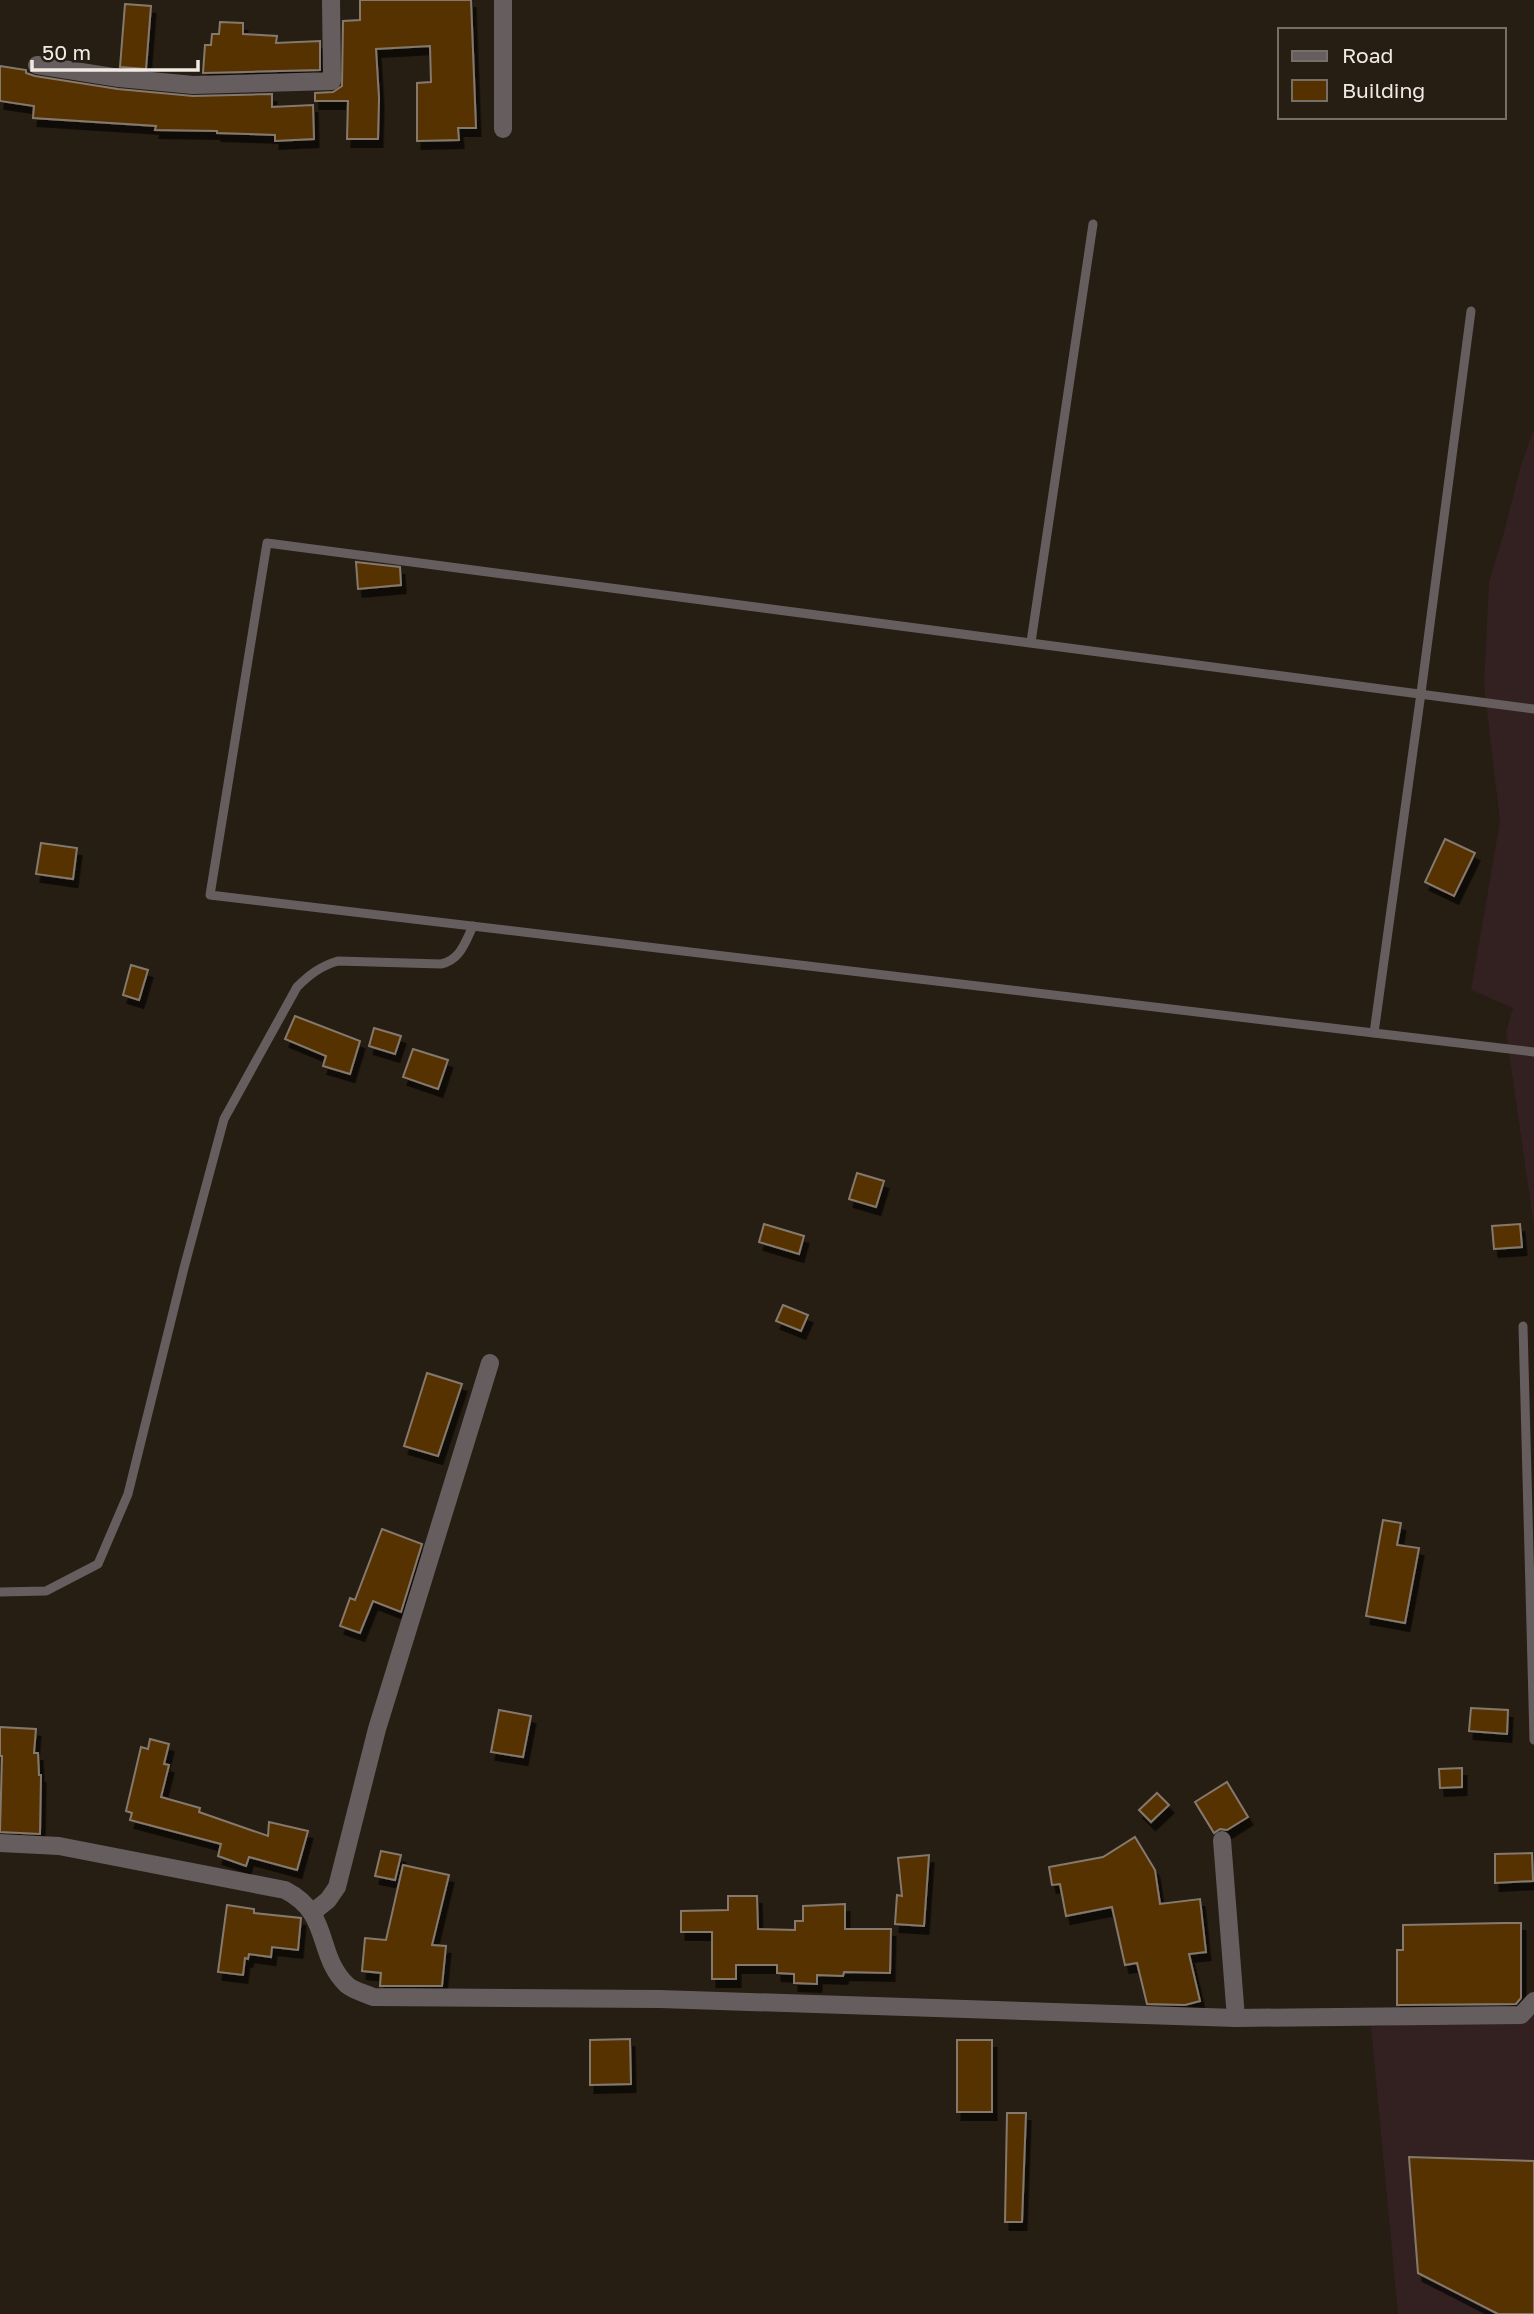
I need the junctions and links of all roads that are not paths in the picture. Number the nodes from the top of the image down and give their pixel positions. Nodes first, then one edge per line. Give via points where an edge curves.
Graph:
1 (331, 0) edge
2 (503, 0) edge
3 (37, 65) dead end
4 (503, 129) dead end
5 (1093, 224) dead end
6 (1471, 311) dead end
7 (1031, 642) junction
8 (1421, 693) junction
9 (1534, 709) edge
10 (473, 926) junction
11 (1374, 1033) junction
12 (1534, 1052) edge
13 (1523, 1326) dead end
14 (490, 1363) dead end
15 (0, 1592) edge
16 (1534, 1740) edge
17 (1222, 1840) dead end
18 (0, 1843) edge
19 (313, 1912) junction
20 (1534, 2001) edge
21 (1236, 2018) junction

1 - 3 street via 332,81 192,85
2 - 4 street
5 - 7 lane
6 - 8 lane
7 - 8 lane
7 - 10 lane via 267,543 210,895
8 - 9 lane
8 - 11 lane
10 - 11 lane
10 - 15 lane via 450,962 338,961 316,970 298,986 224,1119 128,1494 98,1564 46,1591
11 - 12 lane
13 - 16 lane
14 - 19 street via 377,1729 337,1887
17 - 21 street
18 - 19 street via 59,1846 285,1890 301,1898
19 - 21 street via 335,1970 349,1987 373,1997 660,1999
20 - 21 street via 1521,2015

